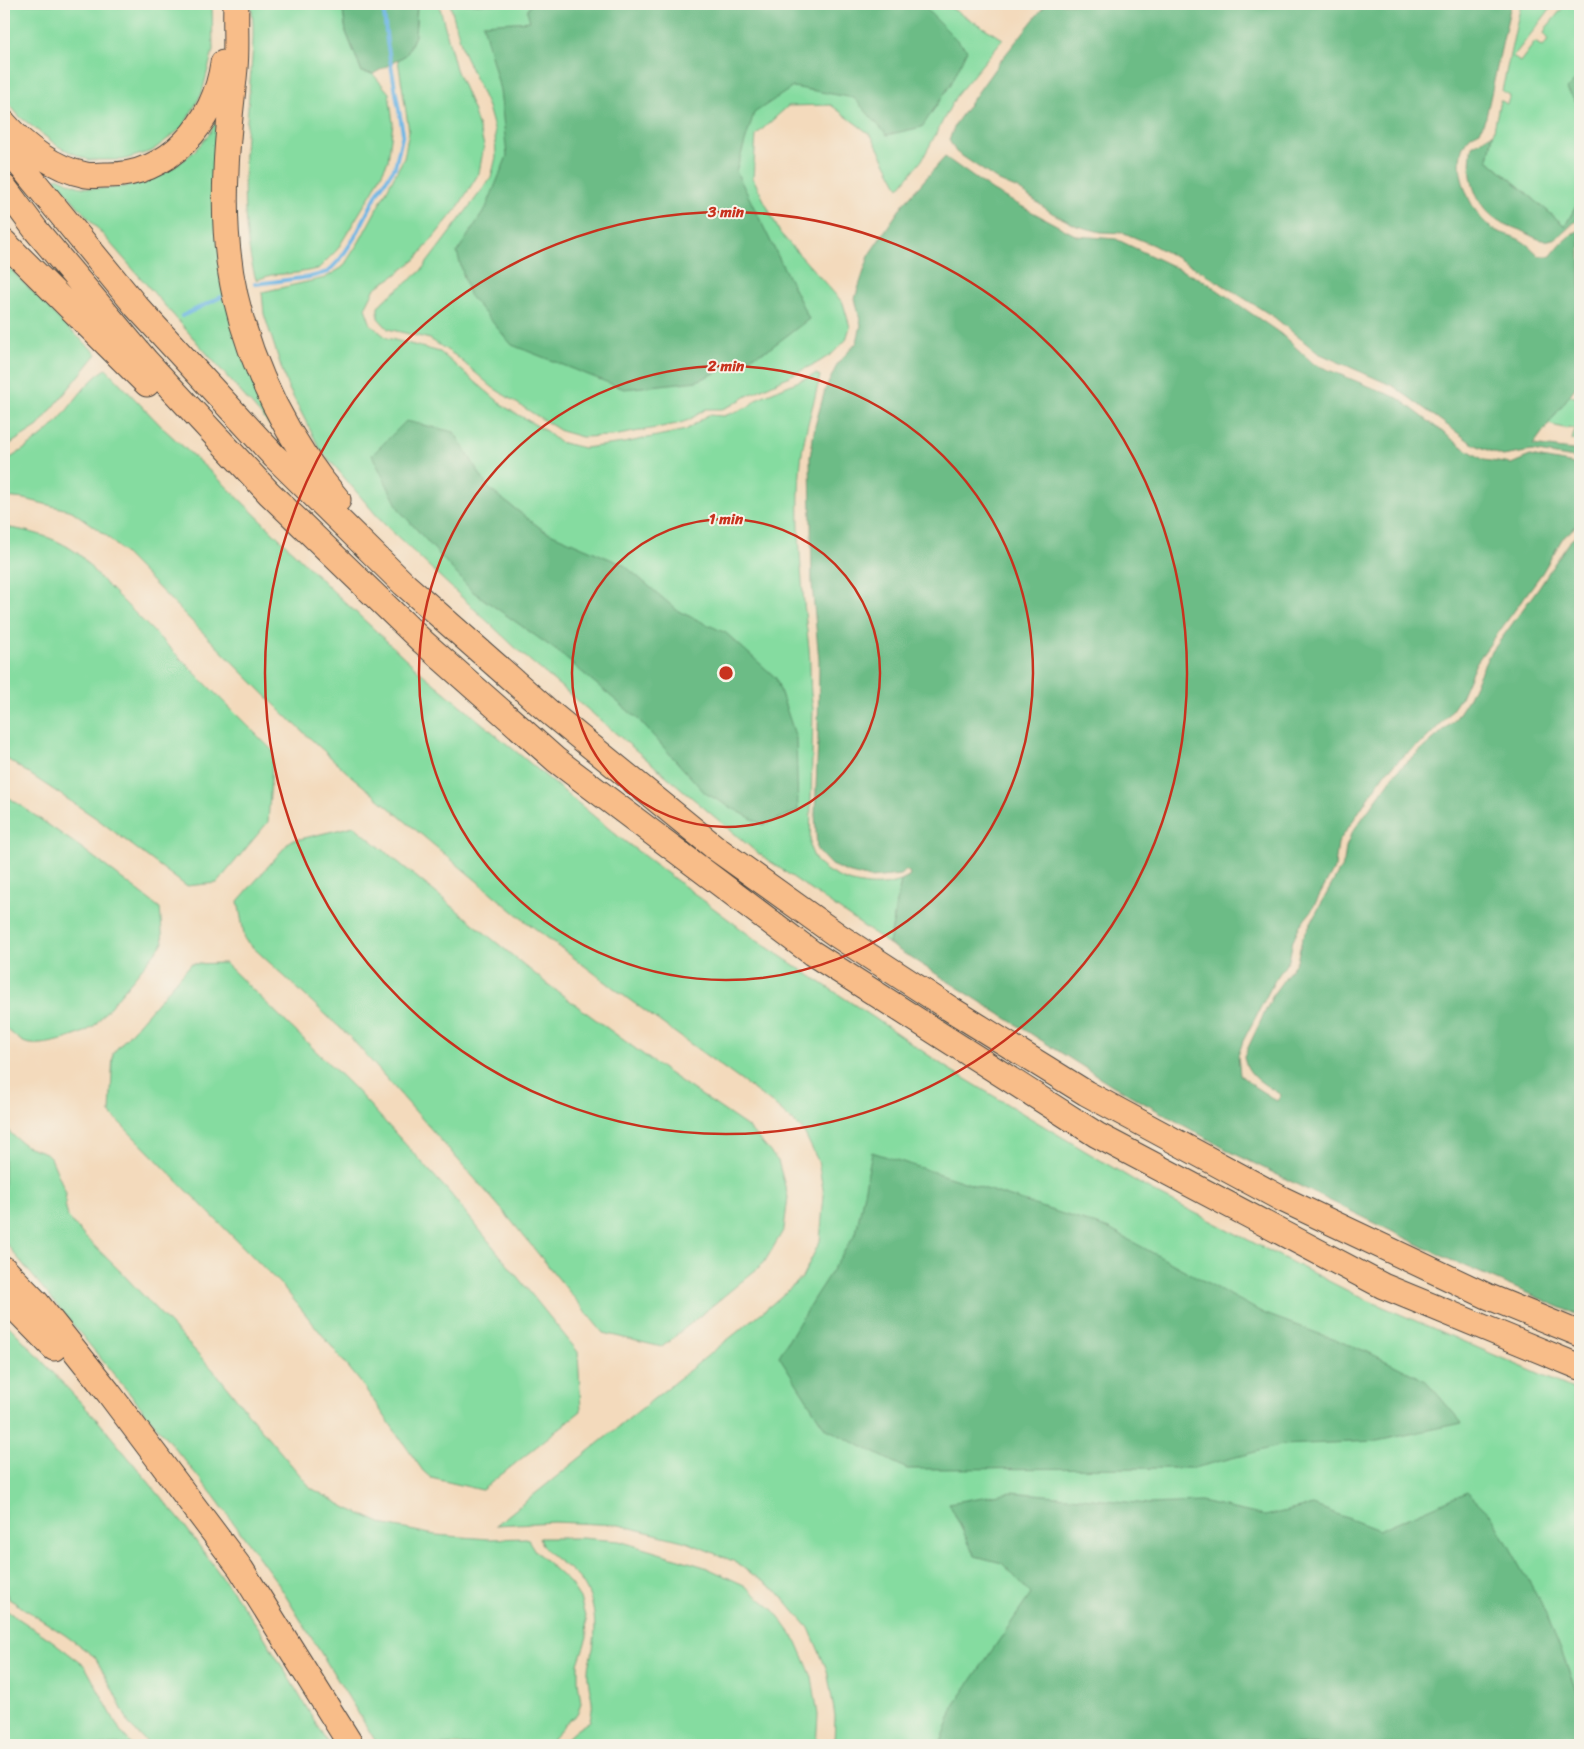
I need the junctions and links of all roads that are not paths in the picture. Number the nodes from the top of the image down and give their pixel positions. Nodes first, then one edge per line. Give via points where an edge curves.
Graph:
1 (222, 4) edge
2 (236, 4) edge
3 (4, 123) edge
4 (4, 145) edge
5 (4, 187) edge
6 (4, 242) edge
7 (404, 584) junction
8 (423, 642) junction
9 (4, 1269) edge
10 (4, 1297) edge
11 (1580, 1334) edge
12 (1580, 1367) edge
13 (156, 1455) junction
14 (351, 1745) edge

1 - 3 highway via 224,48 216,92 207,113 185,142 166,158 144,170 119,176 86,175 57,165 13,134
2 - 7 highway via 226,210 229,263 243,327 258,369 300,450 328,488 396,562
4 - 7 highway via 136,306 275,457
5 - 8 highway via 36,230 159,375 269,493
6 - 8 highway via 179,416 260,503 398,632
7 - 11 highway via 548,712 718,849 837,935 950,1008 1086,1093 1282,1199 1487,1296
8 - 12 highway via 556,760 812,953 1097,1135 1383,1286
9 - 13 highway via 37,1303
10 - 13 highway
13 - 14 highway via 241,1569

